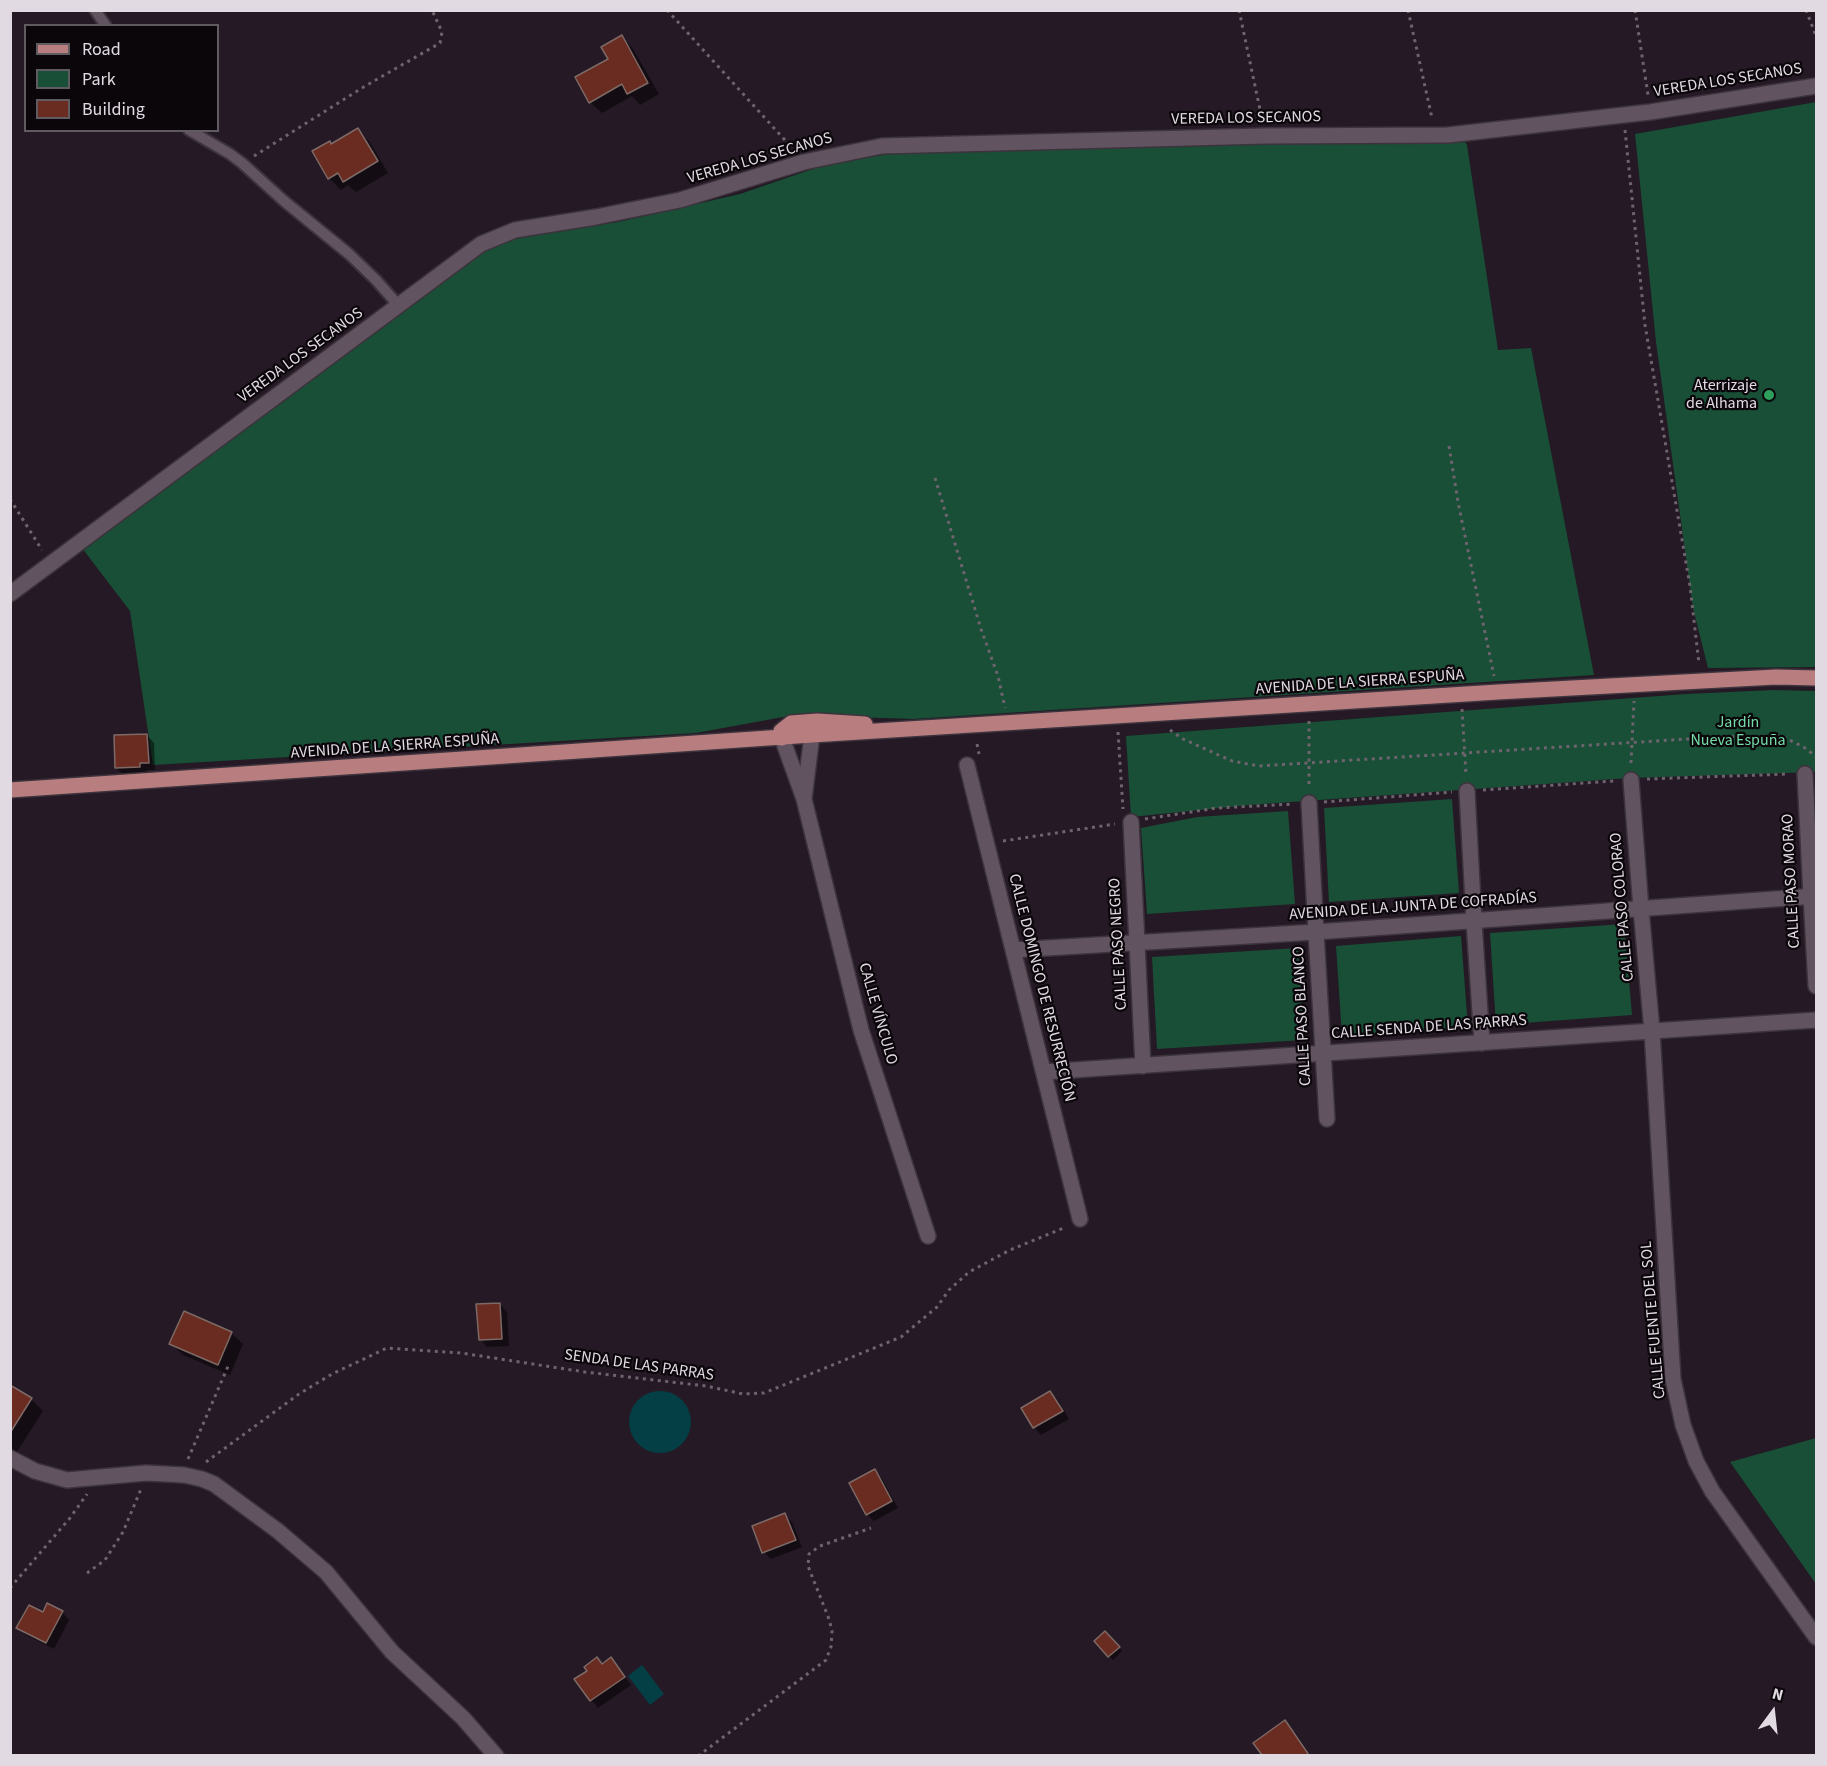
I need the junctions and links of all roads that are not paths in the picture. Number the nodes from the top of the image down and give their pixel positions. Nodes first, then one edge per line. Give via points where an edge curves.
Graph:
1 (95, 10) edge
2 (105, 24) edge
3 (1816, 86) edge
4 (193, 132) edge
5 (399, 306) junction
6 (10, 594) edge
7 (1816, 678) edge
8 (906, 729) junction
9 (812, 735) junction
10 (782, 738) junction
11 (967, 765) dead end
12 (1805, 774) road end
13 (1631, 780) road end
14 (10, 790) edge
15 (1467, 791) road end
16 (804, 799) junction
17 (1309, 803) road end
18 (1127, 822) road end
19 (1814, 896) edge
20 (1641, 909) junction
21 (1474, 921) junction
22 (1316, 932) junction
23 (1137, 943) junction
24 (1013, 950) junction
25 (1816, 986) edge
26 (1816, 1020) edge
27 (1652, 1031) junction
28 (1482, 1043) junction
29 (1324, 1053) junction
30 (1143, 1066) junction
31 (1044, 1072) junction
32 (1327, 1119) dead end
33 (1080, 1219) road end
34 (928, 1236) dead end
35 (10, 1458) edge
36 (1816, 1637) edge
37 (496, 1755) edge

1 - 2 lane
3 - 5 street, VEREDA LOS SECANOS via 1650,112 1436,135 882,146 804,162 680,200 515,230 481,244
4 - 5 lane via 242,163 349,254
5 - 6 street, VEREDA LOS SECANOS
7 - 8 main road, AVENIDA DE LA SIERRA ESPUÑA via 1776,676
8 - 9 main road, AVENIDA DE LA SIERRA ESPUÑA
8 - 10 main road, AVENIDA DE LA SIERRA ESPUÑA via 817,721 791,723 781,730
9 - 10 main road, AVENIDA DE LA SIERRA ESPUÑA
9 - 16 street, CALLE VÍNCULO
10 - 14 main road, AVENIDA DE LA SIERRA ESPUÑA
10 - 16 street, CALLE VÍNCULO
11 - 24 street, CALLE DOMINGO DE RESURRECIÓN
12 - 19 street, CALLE PASO MORAO
13 - 20 street, CALLE PASO COLORAO
15 - 21 street
16 - 34 street, CALLE VÍNCULO via 861,1030
17 - 22 street, CALLE PASO BLANCO
18 - 23 street, CALLE PASO NEGRO
19 - 20 street, AVENIDA DE LA JUNTA DE COFRADÍAS
19 - 25 street, CALLE PASO MORAO
20 - 21 street, AVENIDA DE LA JUNTA DE COFRADÍAS
20 - 27 street, CALLE PASO COLORAO
21 - 22 street, AVENIDA DE LA JUNTA DE COFRADÍAS
21 - 28 street
22 - 23 street, AVENIDA DE LA JUNTA DE COFRADÍAS
22 - 29 street, CALLE PASO BLANCO
23 - 24 street, AVENIDA DE LA JUNTA DE COFRADÍAS
23 - 30 street, CALLE PASO NEGRO
24 - 31 street, CALLE DOMINGO DE RESURRECIÓN
26 - 27 street, CALLE SENDA DE LAS PARRAS
27 - 28 street, CALLE SENDA DE LAS PARRAS
27 - 36 street, CALLE FUENTE DEL SOL via 1673,1379 1683,1425 1712,1491
28 - 29 street, CALLE SENDA DE LAS PARRAS
29 - 30 street, CALLE SENDA DE LAS PARRAS
29 - 32 street, CALLE PASO BLANCO
30 - 31 street, CALLE SENDA DE LAS PARRAS
31 - 33 street, CALLE DOMINGO DE RESURRECIÓN
35 - 37 street via 36,1471 67,1479 146,1473 184,1475 214,1484 326,1572 392,1652 464,1718

